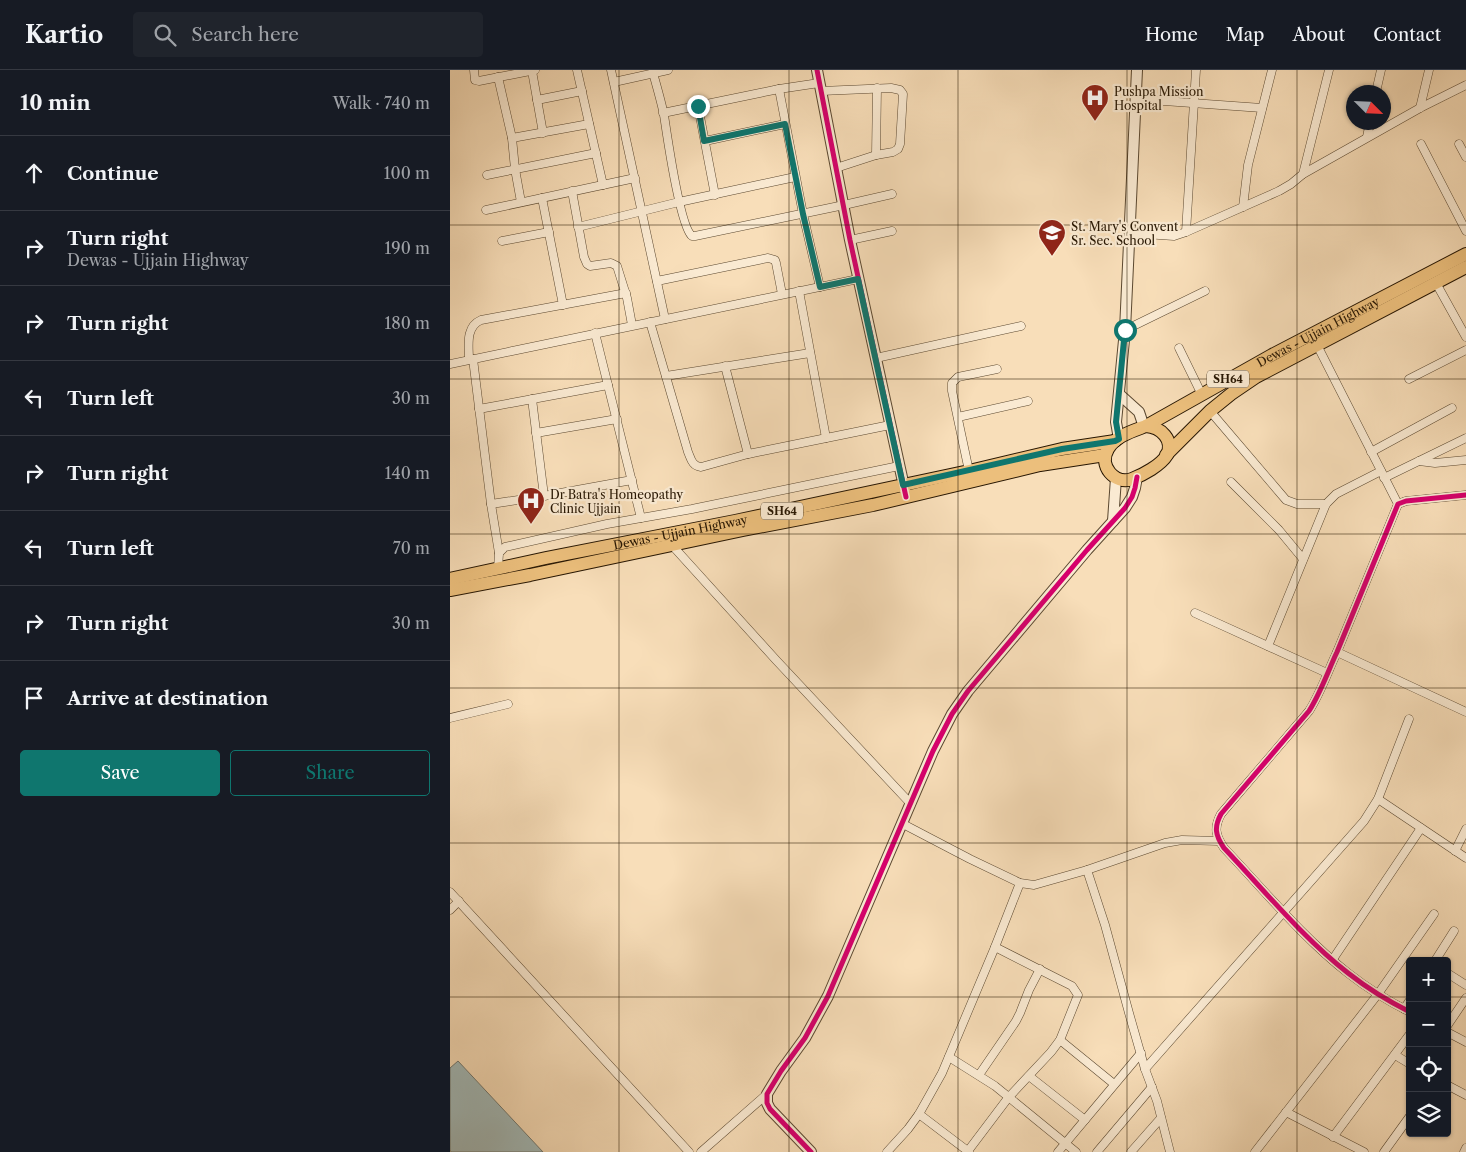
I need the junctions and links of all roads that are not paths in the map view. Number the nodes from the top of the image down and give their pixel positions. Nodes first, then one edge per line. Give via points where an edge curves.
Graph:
1 (474, 70) edge
2 (533, 70) edge
3 (577, 70) edge
4 (611, 70) edge
5 (817, 70) edge
6 (1137, 70) edge
7 (1196, 70) edge
8 (1272, 70) edge
9 (1329, 70) edge
10 (1381, 70) edge
11 (1429, 70) edge
12 (661, 71) edge
13 (498, 77) junction
14 (614, 82) junction
15 (1378, 85) edge
16 (1466, 85) edge
17 (820, 87) junction
18 (877, 88) junction
19 (779, 90) junction
20 (582, 91) junction
21 (1136, 99) junction
22 (538, 100) junction
23 (1193, 103) junction
24 (698, 106) junction
25 (1262, 108) junction
26 (1420, 108) junction
27 (663, 113) junction
28 (589, 124) junction
29 (785, 124) junction
30 (1368, 130) edge
31 (543, 132) junction
32 (1367, 137) junction
33 (512, 138) junction
34 (704, 141) junction
35 (1421, 144) dead end
36 (1459, 144) dead end
37 (596, 153) junction
38 (876, 155) junction
39 (1466, 157) edge
40 (836, 168) junction
41 (515, 169) junction
42 (1303, 174) junction
43 (487, 175) dead end
44 (795, 177) junction
45 (635, 178) junction
46 (603, 185) junction
47 (572, 191) junction
48 (892, 194) dead end
49 (715, 195) junction
50 (542, 198) junction
51 (521, 202) junction
52 (679, 202) junction
53 (844, 205) junction
54 (1243, 207) junction
55 (486, 210) dead end
56 (642, 212) junction
57 (803, 214) junction
58 (578, 227) junction
59 (892, 231) dead end
60 (1466, 231) edge
61 (548, 232) junction
62 (1186, 232) junction
63 (1130, 233) junction
64 (850, 240) junction
65 (502, 242) dead end
66 (1466, 254) edge
67 (1466, 267) edge
68 (858, 279) junction
69 (657, 280) junction
70 (1436, 283) junction
71 (820, 287) junction
72 (799, 291) junction
73 (1205, 291) dead end
74 (626, 293) junction
75 (782, 294) junction
76 (563, 305) junction
77 (665, 319) junction
78 (650, 322) junction
79 (632, 326) junction
80 (1020, 326) dead end
81 (1125, 330) junction
82 (595, 333) junction
83 (1466, 336) edge
84 (1315, 340) junction
85 (1179, 348) dead end
86 (1466, 350) edge
87 (810, 353) junction
88 (876, 358) junction
89 (471, 359) junction
90 (452, 363) edge
91 (725, 366) junction
92 (997, 369) dead end
93 (666, 376) junction
94 (1409, 379) dead end
95 (608, 385) junction
96 (1119, 394) junction
97 (1202, 396) junction
98 (532, 399) junction
99 (1028, 401) dead end
100 (1452, 408) dead end
101 (479, 409) junction
102 (1210, 411) junction
103 (958, 417) junction
104 (616, 419) junction
105 (890, 425) junction
106 (1145, 427) junction
107 (536, 433) junction
108 (826, 438) junction
109 (1466, 438) edge
110 (1117, 440) junction
111 (1371, 452) junction
112 (748, 454) junction
113 (1105, 455) junction
114 (1166, 455) junction
115 (1466, 460) edge
116 (1419, 461) junction
117 (899, 466) junction
118 (969, 471) junction
119 (1382, 474) junction
120 (1137, 477) junction
121 (1116, 478) junction
122 (632, 480) junction
123 (1231, 482) dead end
124 (905, 491) junction
125 (1466, 495) edge
126 (544, 496) junction
127 (491, 504) junction
128 (1326, 504) junction
129 (1398, 504) junction
130 (641, 518) junction
131 (1113, 521) junction
132 (662, 535) junction
133 (672, 545) junction
134 (499, 553) junction
135 (1303, 559) junction
136 (498, 569) junction
137 (450, 579) edge
138 (450, 590) edge
139 (1195, 613) dead end
140 (1268, 646) junction
141 (1337, 652) junction
142 (1327, 673) junction
143 (508, 704) dead end
144 (1466, 712) edge
145 (450, 718) edge
146 (1409, 719) dead end
147 (1378, 799) junction
148 (911, 804) junction
149 (903, 824) junction
150 (1421, 828) junction
151 (1466, 829) edge
152 (1219, 841) junction
153 (1455, 851) junction
154 (1466, 858) edge
155 (1087, 870) junction
156 (1020, 883) junction
157 (450, 892) edge
158 (459, 902) junction
159 (450, 910) edge
160 (1284, 911) junction
161 (1434, 914) dead end
162 (1454, 931) dead end
163 (995, 947) junction
164 (1438, 957) edge
165 (1332, 959) junction
166 (1040, 970) junction
167 (1451, 976) edge
168 (1466, 985) edge
169 (1378, 994) junction
170 (1466, 998) edge
171 (1406, 1010) edge
172 (1451, 1020) edge
173 (1451, 1034) edge
174 (1060, 1040) junction
175 (1406, 1040) edge
176 (1466, 1042) edge
177 (1141, 1053) junction
178 (1395, 1055) junction
179 (949, 1057) junction
180 (1406, 1062) edge
181 (1145, 1069) junction
182 (979, 1075) junction
183 (1029, 1076) junction
184 (1114, 1084) junction
185 (1152, 1087) junction
186 (1451, 1087) edge
187 (768, 1094) junction
188 (1466, 1095) edge
189 (1008, 1098) junction
190 (1286, 1112) junction
191 (918, 1114) junction
192 (1161, 1118) junction
193 (1085, 1120) junction
194 (1406, 1122) edge
195 (1333, 1137) junction
196 (1066, 1143) junction
197 (1169, 1148) edge
198 (1466, 1148) edge
199 (689, 1152) edge
200 (701, 1152) edge
201 (810, 1152) edge
202 (887, 1152) edge
203 (968, 1152) edge
204 (1058, 1152) edge
205 (1076, 1152) edge
206 (1096, 1152) edge
207 (1131, 1152) edge
208 (1163, 1152) edge
209 (1255, 1152) edge
210 (1364, 1152) edge
211 (1384, 1152) edge
212 (1464, 1152) edge

1 - 13 street via 477,81
2 - 13 street
2 - 22 street
3 - 20 street
4 - 14 street
5 - 17 street
6 - 21 street
7 - 23 street
8 - 25 street
9 - 42 street
10 - 15 street
11 - 26 street
12 - 14 street
12 - 27 street
13 - 33 street
14 - 45 street
16 - 26 street
17 - 18 street
17 - 19 street
17 - 40 street
18 - 38 street
18 - 38 street via 900,90 904,99 900,144 893,152
19 - 24 street
19 - 29 street
20 - 22 street
20 - 28 street
21 - 23 street
21 - 63 street
22 - 31 street
23 - 25 street
23 - 62 street
24 - 27 street
24 - 34 street
25 - 54 street via 1248,165
26 - 32 street
27 - 52 street
28 - 31 street
28 - 37 street
29 - 34 street
29 - 44 street
30 - 32 street
31 - 33 street
32 - 42 street
33 - 41 street
34 - 49 street
35 - 60 street
36 - 39 street
37 - 41 street
37 - 46 street
38 - 40 street
40 - 53 street
41 - 43 street
41 - 51 street
42 - 54 street via 1279,191
44 - 49 street
44 - 57 street
45 - 46 street
45 - 56 street
46 - 47 street
47 - 50 street
47 - 58 street
48 - 53 street
49 - 52 street
50 - 51 street
50 - 61 street
51 - 55 street
52 - 56 street
52 - 57 street via 686,229 695,236
53 - 57 street
53 - 64 street
54 - 62 street
56 - 58 street
56 - 69 street
57 - 71 street
58 - 74 street via 587,264 614,263
59 - 64 street
61 - 65 street
61 - 76 street
62 - 63 street via 1174,236
63 - 81 street
64 - 68 street
66 - 84 main road, Dewas - Ujjain Highway / SH64
67 - 70 main road, Dewas - Ujjain Highway / SH64
68 - 71 street
68 - 88 street
69 - 75 street via 772,258 776,263
69 - 77 street
70 - 83 street
70 - 84 main road, Dewas - Ujjain Highway / SH64
71 - 72 street
72 - 75 street
72 - 87 street
73 - 81 street
74 - 76 street
74 - 79 street
75 - 77 street
76 - 89 street via 477,322 468,337
77 - 78 street
78 - 79 street
78 - 93 street
79 - 82 street
80 - 88 street
81 - 96 street
82 - 89 street
82 - 95 street
84 - 97 main road, Dewas - Ujjain Highway / SH64 via 1250,367
84 - 102 main road, Dewas - Ujjain Highway / SH64
84 - 111 street
85 - 97 street
86 - 94 street
87 - 91 street
87 - 108 street
88 - 105 street
89 - 90 street
89 - 101 street
91 - 93 street
91 - 112 street
92 - 103 street via 954,379 952,388
93 - 112 street via 694,465 701,467
95 - 98 street
95 - 104 street
96 - 106 street via 1139,412
96 - 110 street
97 - 106 main road, Dewas - Ujjain Highway / SH64
98 - 101 street
98 - 107 street
99 - 103 street
100 - 111 street
101 - 127 street
102 - 114 main road, Dewas - Ujjain Highway / SH64
102 - 128 street via 1286,500 1297,504
103 - 118 street
104 - 107 street
104 - 122 street
105 - 108 street
105 - 117 street
106 - 110 main road, Dewas - Ujjain Highway / SH64
106 - 114 main road via 1156,428 1166,436
107 - 126 street
108 - 112 street
109 - 116 street
110 - 113 main road, Dewas - Ujjain Highway / SH64
110 - 118 main road, Dewas - Ujjain Highway / SH64
111 - 119 street
113 - 121 main road via 1107,468
113 - 124 main road, Dewas - Ujjain Highway / SH64
114 - 120 main road, Dewas - Ujjain Highway / SH64 via 1160,463
115 - 116 street
116 - 119 street
117 - 124 street
117 - 130 street
118 - 124 main road, Dewas - Ujjain Highway / SH64
119 - 128 street via 1336,494
119 - 129 street
120 - 121 main road, Dewas - Ujjain Highway / SH64 via 1130,480
120 - 131 street via 1132,497
121 - 131 street
122 - 126 street
122 - 130 street
123 - 135 street
124 - 132 main road, Dewas - Ujjain Highway / SH64
124 - 133 main road, Dewas - Ujjain Highway / SH64 via 873,505
125 - 129 street
126 - 127 street
127 - 134 street
128 - 135 street
129 - 141 street
130 - 134 street via 505,547
131 - 148 street via 968,691 942,732
132 - 133 street
132 - 136 main road, Dewas - Ujjain Highway / SH64
133 - 138 main road, Dewas - Ujjain Highway / SH64
133 - 148 street
134 - 136 street
135 - 140 street
136 - 137 main road, Dewas - Ujjain Highway / SH64
139 - 140 street
140 - 142 street
141 - 142 street
141 - 144 street
142 - 152 street via 1309,711 1221,814 1216,823
143 - 145 street
146 - 147 street
147 - 150 street
147 - 160 street via 1364,820
148 - 149 street
149 - 156 street
149 - 187 street via 825,1003
150 - 153 street
150 - 165 street
151 - 153 street
152 - 155 street via 1165,843
152 - 160 street
153 - 154 street
155 - 156 street via 1034,885
155 - 177 street
156 - 163 street
157 - 158 street
158 - 159 street
158 - 199 street
160 - 165 street
160 - 181 street
161 - 169 street
162 - 164 street
163 - 166 street
163 - 179 street
165 - 169 street
166 - 174 street via 1072,986 1078,995
166 - 182 street via 1016,1022
167 - 168 street
169 - 171 street
169 - 190 street
170 - 172 street
173 - 176 street
174 - 183 street
174 - 184 street
175 - 178 street
177 - 181 street
177 - 184 street
178 - 180 street
178 - 195 street
179 - 182 street
179 - 191 street
181 - 185 street
182 - 189 street
183 - 189 street
183 - 193 street
184 - 193 street
185 - 192 street
185 - 206 street
186 - 188 street
187 - 200 street
187 - 201 street via 770,1109
189 - 196 street
189 - 203 street
190 - 195 street
190 - 209 street
191 - 202 street
191 - 203 street
192 - 197 street
192 - 207 street
193 - 196 street
194 - 211 street
195 - 210 street
196 - 204 street
196 - 205 street
197 - 208 street
198 - 212 street

